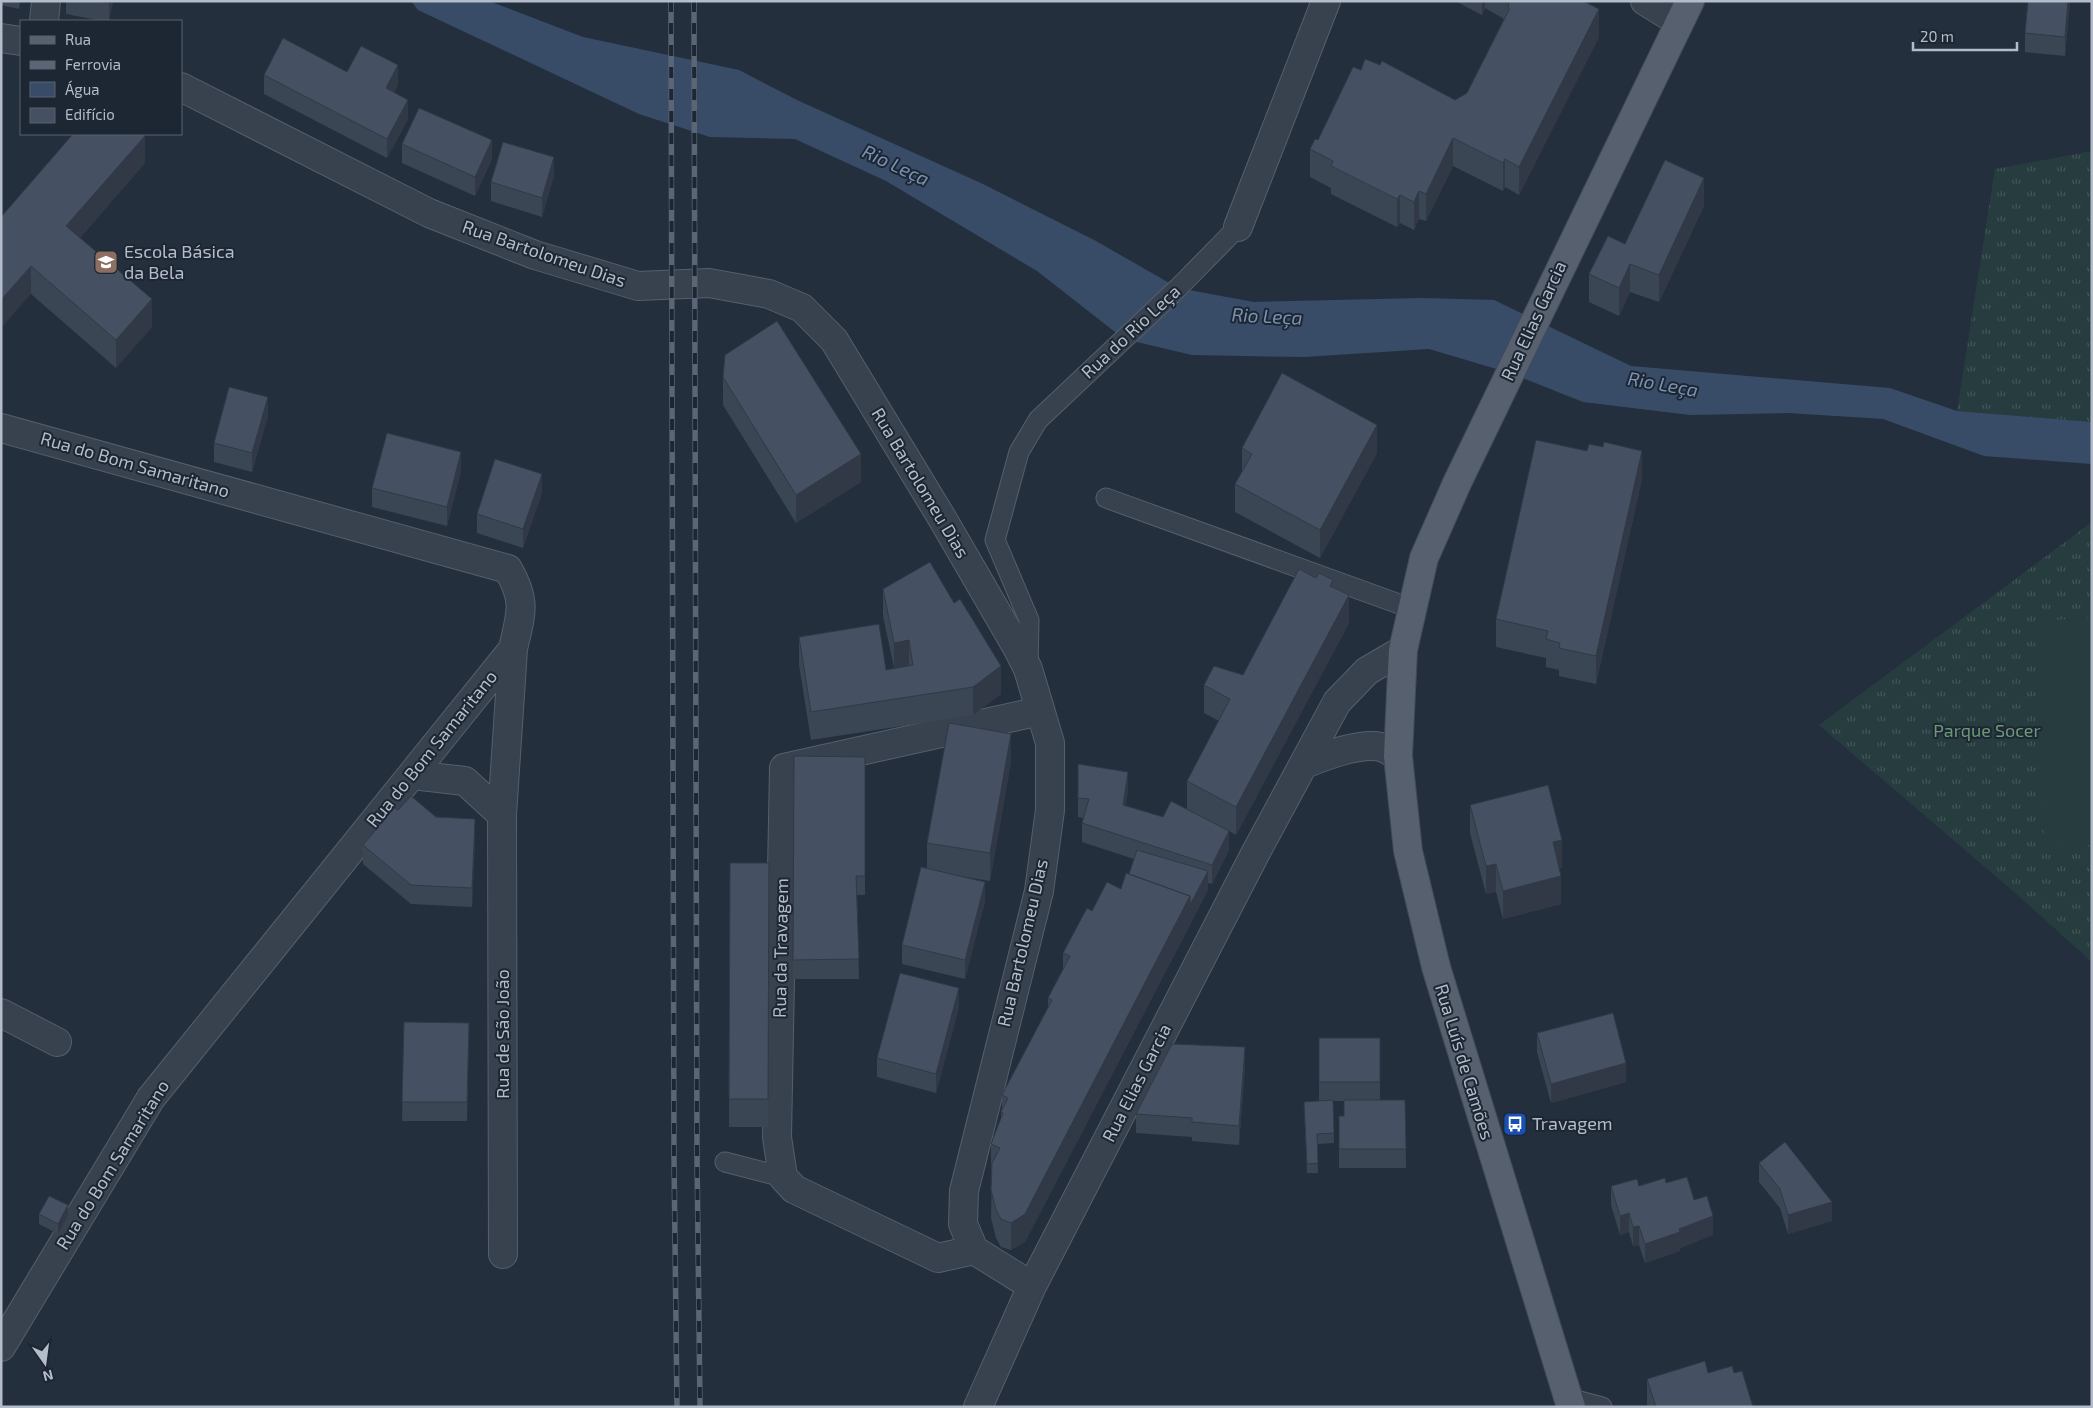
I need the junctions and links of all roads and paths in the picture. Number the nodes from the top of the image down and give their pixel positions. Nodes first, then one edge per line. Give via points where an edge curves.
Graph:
1 (46, 1) edge
2 (1326, 1) edge
3 (1645, 1) edge
4 (1684, 11) edge
5 (44, 20) edge
6 (1, 38) edge
7 (20, 41) edge
8 (182, 88) edge
9 (1238, 227) joint
10 (1, 428) edge
11 (1106, 498) dead end
12 (1413, 609) junction
13 (513, 649) junction
14 (1404, 650) junction
15 (1028, 669) junction
16 (1400, 709) joint
17 (1040, 711) junction
18 (1398, 756) junction
19 (1305, 764) junction
20 (412, 775) junction
21 (502, 815) junction
22 (1, 1013) edge
23 (57, 1042) dead end
24 (725, 1162) dead end
25 (783, 1177) junction
26 (974, 1250) junction
27 (503, 1254) dead end
28 (1032, 1286) junction
29 (1, 1347) edge
30 (994, 1374) junction
31 (1570, 1404) edge
32 (978, 1407) edge
33 (999, 1407) edge
34 (1602, 1407) edge

1 - 5 street
2 - 9 street, Rua do Rio Leça
3 - 4 street
4 - 12 main road, Rua Elias Garcia via 1489,415 1424,558
6 - 7 street
8 - 15 street, Rua Bartolomeu Dias via 429,213 535,255 638,286 709,283 769,294 802,308 834,340 942,518
9 - 15 lane, Rua do Rio Leça via 1038,420 1019,452 995,540 1029,620
10 - 13 street, Rua do Bom Samaritano via 508,569 519,588 522,607
11 - 12 lane
12 - 14 main road, Rua Elias Garcia
13 - 20 street, Rua do Bom Samaritano
13 - 21 street, Rua de São João
14 - 16 main road, Rua Elias Garcia
14 - 19 street, Rua Elias Garcia via 1367,671 1338,702
15 - 17 street, Rua Bartolomeu Dias
16 - 18 main road, Rua Luís de Camões
17 - 25 street, Rua da Travagem via 784,768 778,1137
17 - 26 street, Rua Bartolomeu Dias via 1050,743 1050,810 1039,891 964,1191 963,1224
18 - 19 street via 1380,746 1330,754
18 - 31 main road, Rua Luís de Camões via 1408,851 1436,967
19 - 28 street, Rua Elias Garcia via 1255,854
20 - 21 street via 465,781
20 - 29 street, Rua do Bom Samaritano via 150,1098
21 - 27 street, Rua de São João
22 - 23 street
24 - 25 lane
25 - 26 street via 794,1189 938,1258
26 - 28 street
28 - 30 street, Rua Elias Garcia
30 - 32 street, Rua Elias Garcia
30 - 33 street
31 - 34 lane

